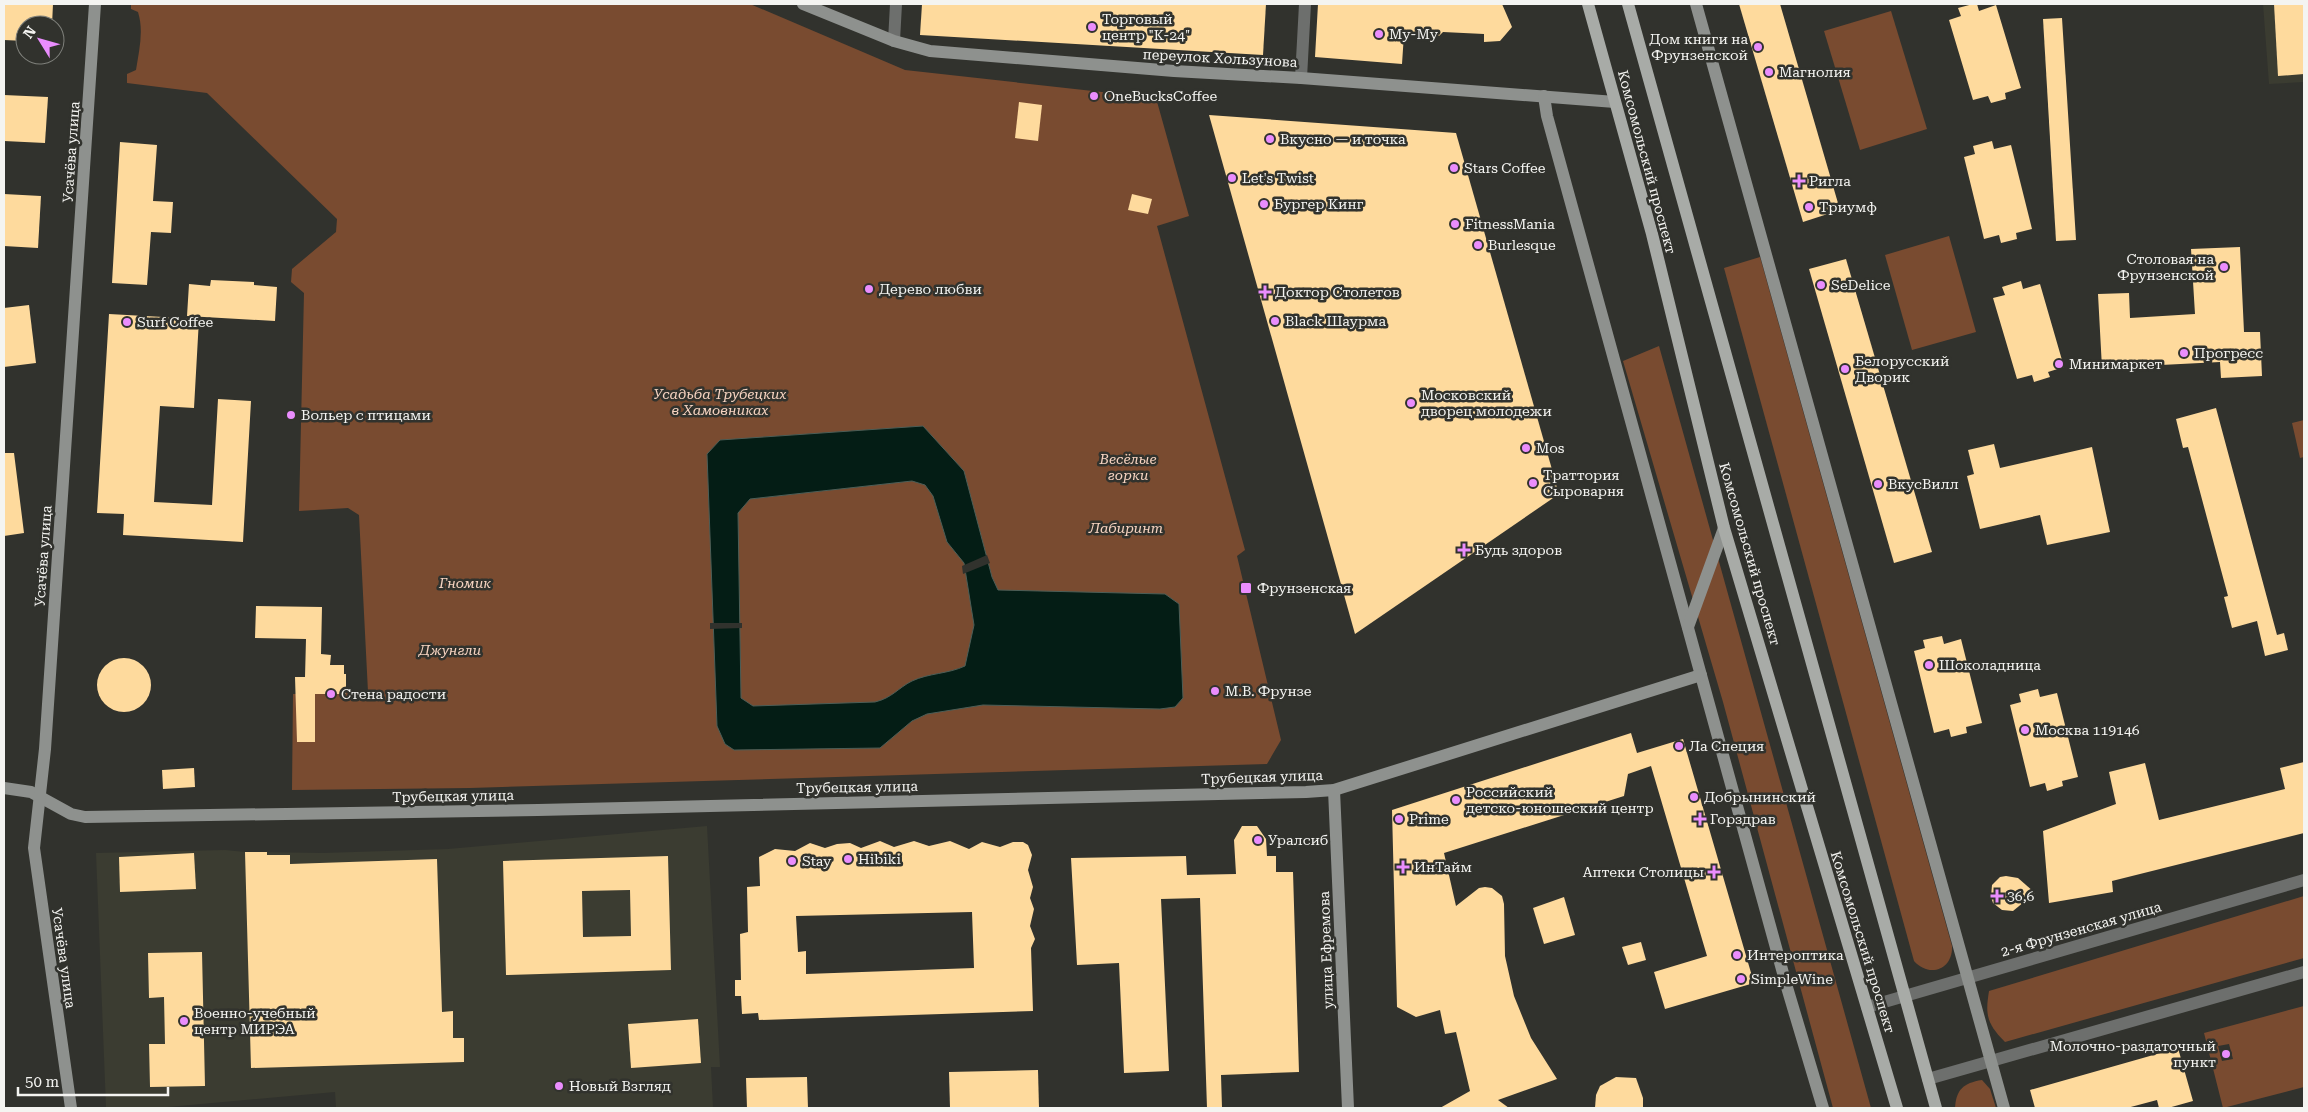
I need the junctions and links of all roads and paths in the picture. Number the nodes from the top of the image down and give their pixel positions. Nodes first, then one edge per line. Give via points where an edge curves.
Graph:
1 (95, 4) edge
2 (803, 4) edge
3 (896, 4) edge
4 (1305, 4) edge
5 (1588, 4) edge
6 (1628, 4) edge
7 (1696, 4) edge
8 (894, 41) junction
9 (1301, 78) junction
10 (1544, 96) junction
11 (1614, 102) junction
12 (1724, 528) junction
13 (1688, 627) junction
14 (1701, 675) junction
15 (4, 788) edge
16 (1334, 790) junction
17 (38, 796) junction
18 (2304, 880) edge
19 (2304, 972) edge
20 (1967, 978) junction
21 (1904, 996) junction
22 (1867, 1007) junction
23 (1990, 1061) junction
24 (1928, 1079) junction
25 (71, 1108) edge
26 (1348, 1108) edge
27 (1823, 1108) edge
28 (1897, 1108) edge
29 (1936, 1108) edge
30 (2004, 1108) edge

1 - 17 street, Усачёва улица via 45,749
2 - 8 street, переулок Хользунова
3 - 8 street
4 - 9 street
5 - 11 main road, Комсомольский проспект
6 - 21 main road, Комсомольский проспект
7 - 20 street
8 - 9 street, переулок Хользунова via 930,51 1004,58
9 - 10 street, переулок Хользунова
10 - 11 street, переулок Хользунова
10 - 13 street
11 - 12 main road, Комсомольский проспект via 1652,234
12 - 13 street
12 - 22 main road, Комсомольский проспект
13 - 14 street
14 - 16 street, Трубецкая улица
14 - 27 street
15 - 17 street, Трубецкая улица
16 - 17 street, Трубецкая улица via 538,810 85,817 71,814
16 - 26 street, улица Ефремова
17 - 25 street, Усачёва улица via 34,848
18 - 20 street, 2-я Фрунзенская улица
19 - 23 street
20 - 21 street, 2-я Фрунзенская улица
20 - 23 street
21 - 22 street, 2-я Фрунзенская улица
21 - 24 main road, Комсомольский проспект
22 - 28 main road, Комсомольский проспект
23 - 24 street
23 - 30 street
24 - 29 main road, Комсомольский проспект

